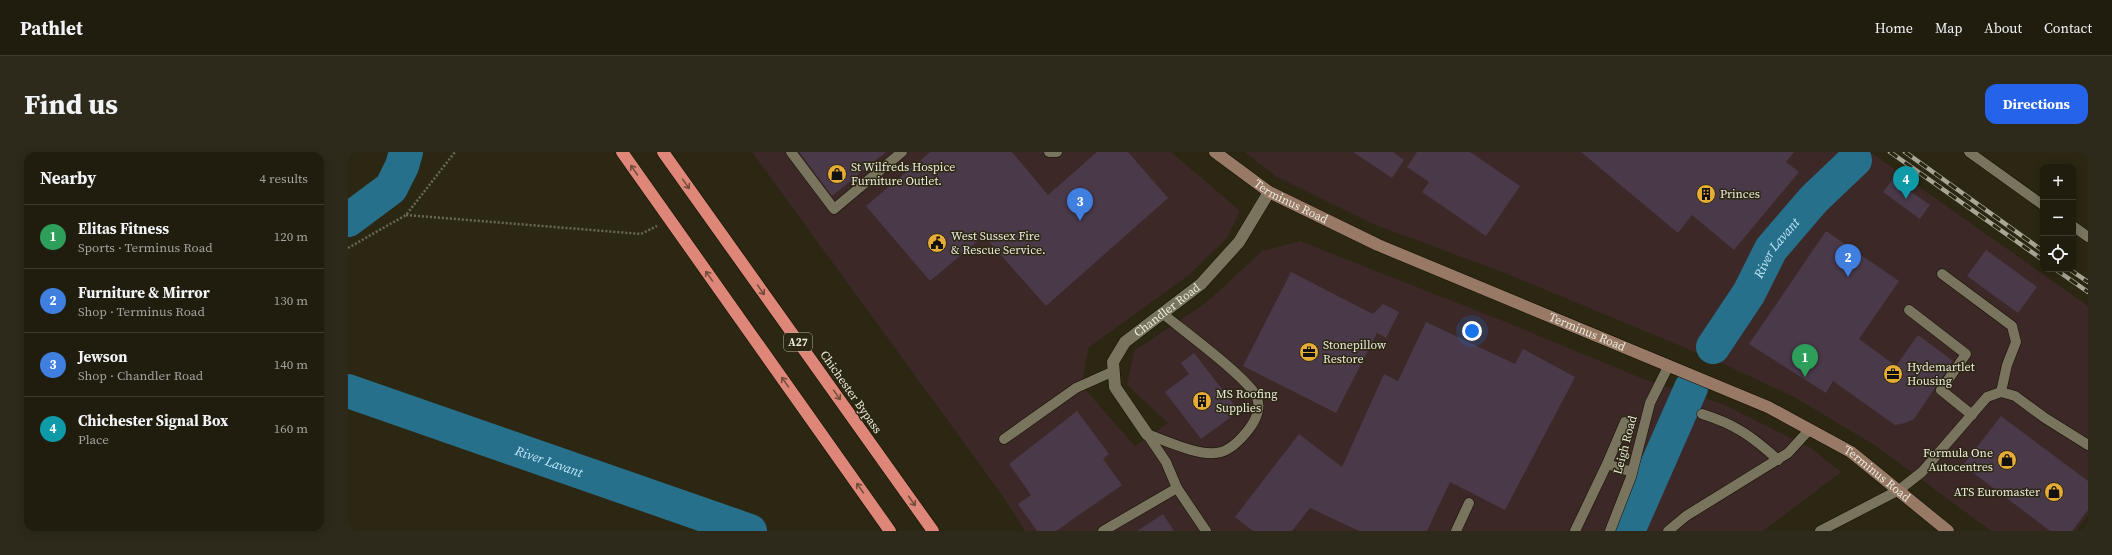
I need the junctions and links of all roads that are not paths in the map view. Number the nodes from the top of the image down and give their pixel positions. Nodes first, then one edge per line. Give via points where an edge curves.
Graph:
1 (622, 152) edge
2 (663, 152) edge
3 (791, 152) edge
4 (902, 152) edge
5 (1049, 152) edge
6 (1057, 152) edge
7 (1215, 152) edge
8 (1969, 152) edge
9 (1269, 192) junction
10 (2040, 203) edge
11 (2076, 228) edge
12 (2088, 237) edge
13 (1942, 274) dead end
14 (1909, 310) dead end
15 (1162, 313) junction
16 (1668, 367) junction
17 (1114, 371) junction
18 (2001, 392) junction
19 (1702, 414) dead end
20 (1972, 415) junction
21 (1625, 422) dead end
22 (1809, 430) junction
23 (1148, 434) junction
24 (1004, 439) dead end
25 (2088, 445) edge
26 (1778, 460) junction
27 (1607, 464) junction
28 (1632, 472) junction
29 (1177, 488) junction
30 (1899, 490) junction
31 (1469, 503) dead end
32 (890, 531) edge
33 (933, 531) edge
34 (1104, 531) edge
35 (1206, 531) edge
36 (1456, 531) edge
37 (1575, 531) edge
38 (1610, 531) edge
39 (1668, 531) edge
40 (1820, 531) edge
41 (1948, 531) edge

32 -> 1 highway, A27
2 -> 33 highway, Chichester Bypass / A27
3 - 4 lane via 834,209
5 - 6 lane
7 - 9 street, Terminus Road
8 - 10 lane
9 - 15 street, Chandler Road via 1239,242 1201,284
9 - 16 street, Terminus Road via 1378,245
11 - 12 lane
13 - 18 lane via 2012,326 2016,342 2007,365
14 - 20 lane via 1966,354 1941,390
15 - 17 street, Chandler Road via 1125,342 1113,362
15 - 23 lane via 1248,385 1257,398 1258,411 1239,441 1221,452 1199,452
16 - 22 street, Terminus Road via 1768,407
16 - 28 lane, Leigh Road via 1650,403
17 - 23 street, Chandler Road via 1115,387
17 - 24 lane via 1076,388
18 - 20 lane via 1987,397
18 - 25 lane via 2015,396 2047,415
19 - 26 lane via 1721,420 1756,439
20 - 30 lane via 1922,472
21 - 27 lane
22 - 26 lane
22 - 30 street, Terminus Road via 1851,452
23 - 29 lane via 1166,462
26 - 39 lane via 1686,516
27 - 28 lane
27 - 37 lane
28 - 38 lane, Leigh Road
29 - 34 lane
29 - 35 lane
30 - 40 lane
30 - 41 street, Terminus Road
31 - 36 lane

